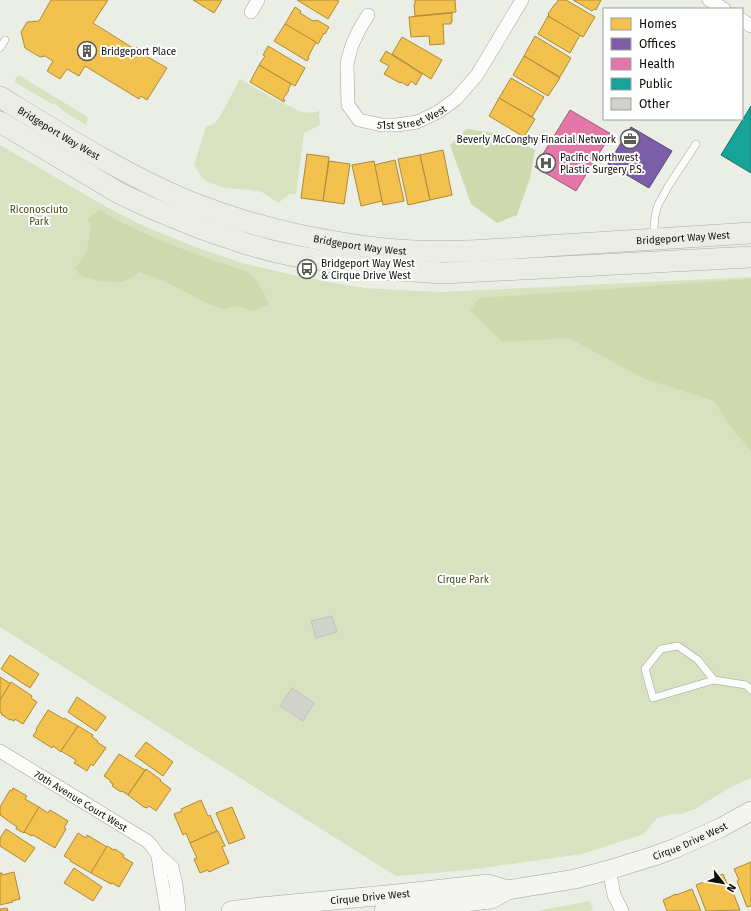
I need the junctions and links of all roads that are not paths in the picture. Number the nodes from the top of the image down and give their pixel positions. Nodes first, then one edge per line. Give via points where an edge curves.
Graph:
1 (258, 0) edge
2 (522, 0) edge
3 (709, 0) edge
4 (722, 8) edge
5 (251, 12) dead end
6 (368, 15) dead end
7 (5, 40) dead end
8 (0, 48) edge
9 (0, 98) edge
10 (0, 122) edge
11 (696, 144) dead end
12 (751, 233) edge
13 (654, 239) junction
14 (751, 257) edge
15 (714, 680) junction
16 (751, 690) edge
17 (0, 751) edge
18 (751, 811) edge
19 (158, 855) junction
20 (609, 870) junction
21 (410, 900) junction
22 (167, 911) edge
23 (179, 911) edge
24 (231, 911) edge
25 (384, 911) edge
26 (622, 911) edge

1 - 5 street
2 - 6 street, 51st Street West via 477,75 456,99 424,119 397,125 358,120 348,104 347,63 352,45
3 - 4 street
7 - 8 lane
9 - 13 main road, Bridgeport Way West via 148,183 231,217 277,230 365,247 415,251 469,251
10 - 14 main road, Bridgeport Way West via 119,193 144,205 247,244 295,256 367,268 444,273
11 - 13 lane via 658,205
12 - 13 main road, Bridgeport Way West
15 - 15 lane via 698,660 678,646 661,649 645,669 653,698
15 - 16 lane via 746,685
17 - 19 street, 70th Avenue Court West via 137,834 151,845
18 - 20 main road, Cirque Drive West via 676,848
19 - 22 street
19 - 23 street, 70th Avenue Court West via 172,867
20 - 21 main road, Cirque Drive West via 575,879 508,890 488,884
20 - 26 street via 614,895
21 - 24 main road, Cirque Drive West via 261,907
21 - 25 main road, Cirque Drive West

